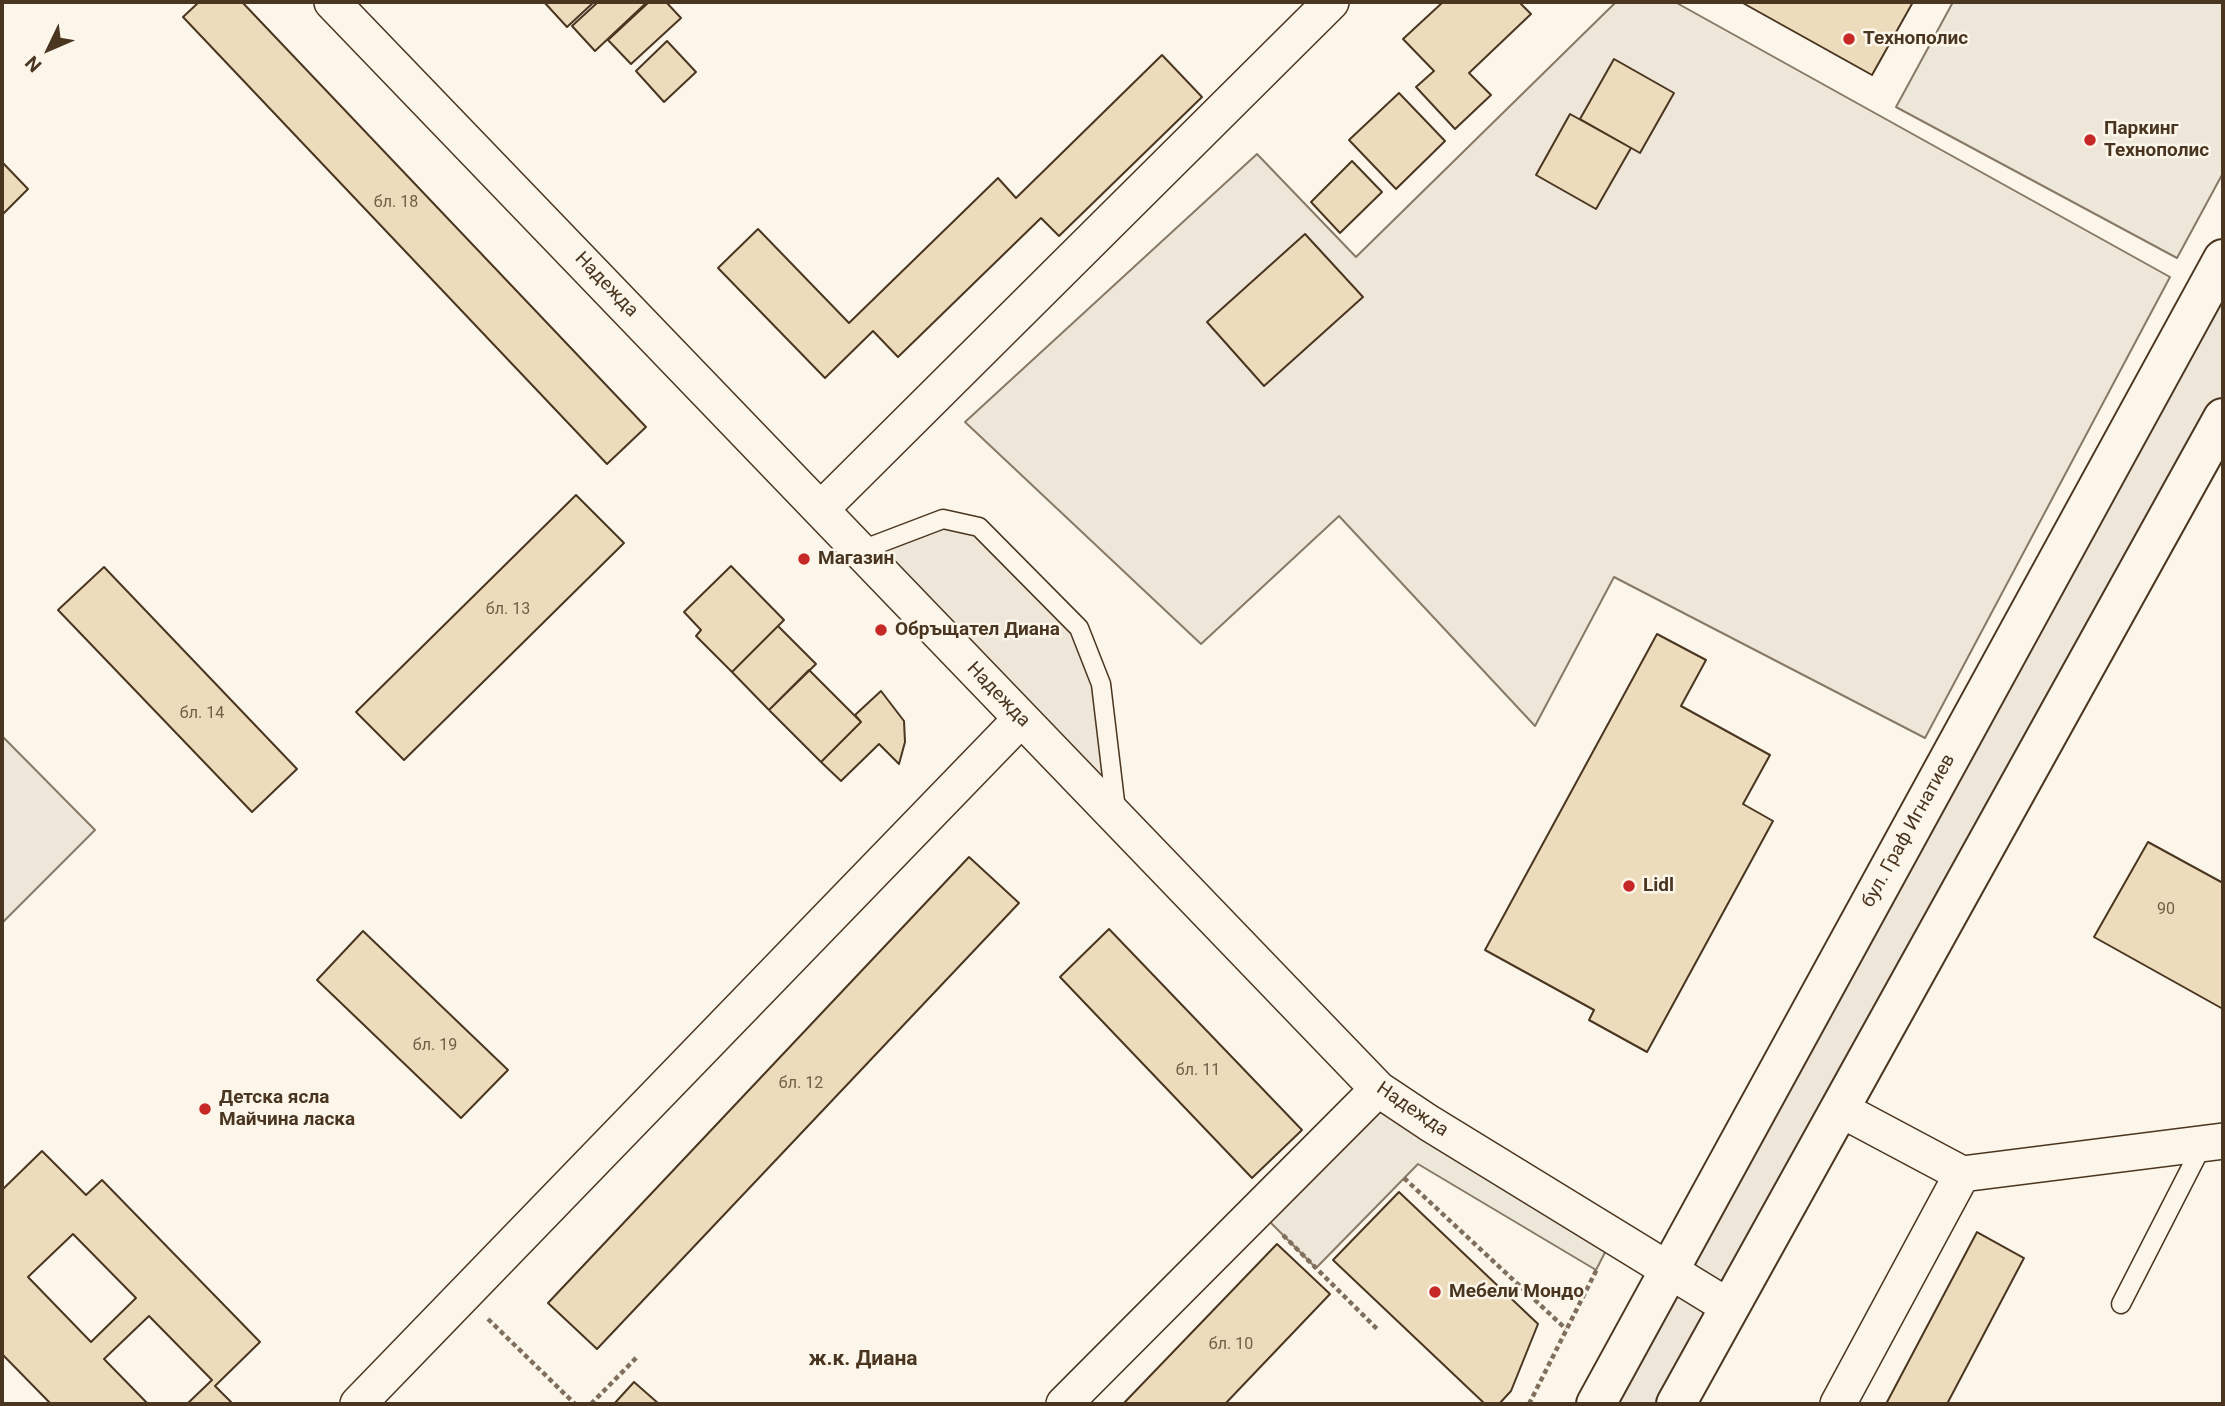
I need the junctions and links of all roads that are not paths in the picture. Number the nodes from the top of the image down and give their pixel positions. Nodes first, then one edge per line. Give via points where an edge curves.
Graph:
1 (332, 2) edge
2 (1331, 2) edge
3 (2223, 259) edge
4 (2223, 418) edge
5 (821, 509) junction
6 (859, 551) junction
7 (1021, 719) junction
8 (1117, 820) junction
9 (1378, 1089) junction
10 (1840, 1109) junction
11 (2213, 1143) edge
12 (1962, 1174) junction
13 (1668, 1271) junction
14 (2121, 1304) dead end
15 (1729, 1307) junction
16 (358, 1404) edge
17 (1064, 1404) edge
18 (1596, 1404) edge
19 (1676, 1404) edge
20 (1838, 1404) edge

1 - 5 street, Надежда
2 - 5 street
3 - 13 main road, бул. Граф Игнатиев
4 - 10 main road
5 - 6 street, Надежда
6 - 7 street, Надежда
6 - 8 lane via 943,519 979,527 1079,628 1101,684
7 - 8 street, Надежда
7 - 16 street
8 - 9 street, Надежда
9 - 13 street, Надежда
9 - 17 street
10 - 12 street
10 - 15 main road
11 - 12 street
11 - 14 lane
12 - 20 street
13 - 15 street, Надежда
13 - 18 main road, бул. Граф Игнатиев
15 - 19 main road

